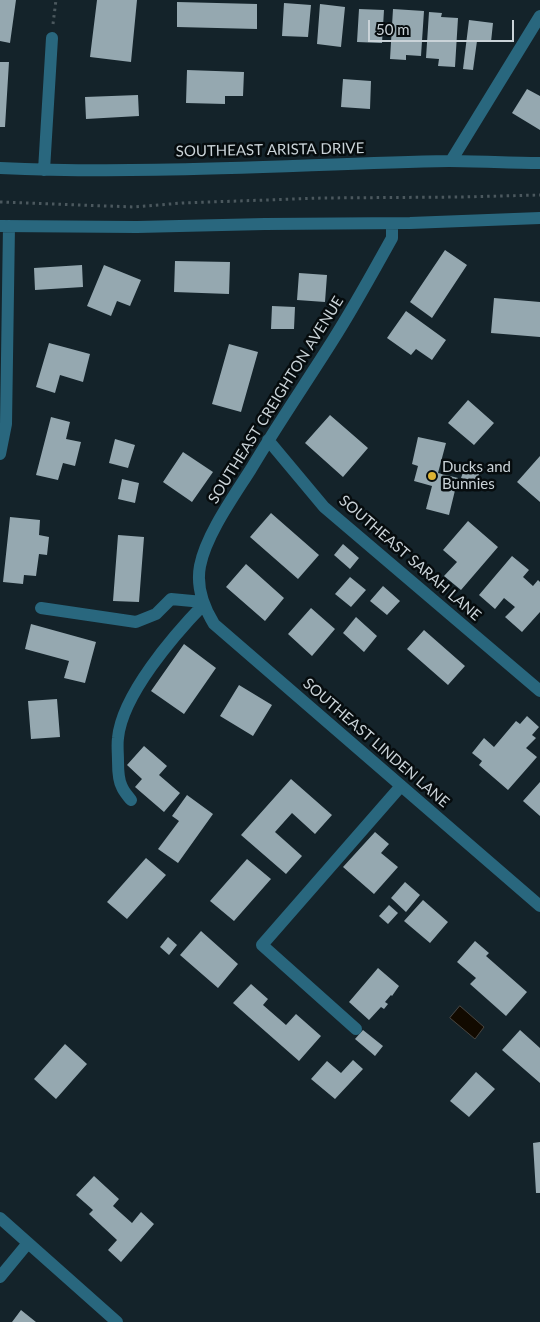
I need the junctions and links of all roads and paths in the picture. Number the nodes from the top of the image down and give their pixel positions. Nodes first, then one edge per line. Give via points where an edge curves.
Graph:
1 (56, 0) edge
2 (540, 16) edge
3 (52, 38) joint
4 (451, 161) junction
5 (540, 164) edge
6 (0, 168) edge
7 (44, 170) junction
8 (540, 194) edge
9 (0, 202) edge
10 (540, 218) edge
11 (392, 224) junction
12 (4, 226) edge
13 (268, 440) junction
14 (0, 454) edge
15 (202, 601) junction
16 (41, 608) dead end
17 (540, 691) edge
18 (401, 786) junction
19 (131, 800) dead end
20 (540, 906) edge
21 (356, 1029) dead end
22 (0, 1218) edge
23 (28, 1243) junction
24 (0, 1277) edge
25 (117, 1322) edge

1 - 3 path
2 - 4 street
3 - 7 street
4 - 5 street, SOUTHEAST ARISTA DRIVE
4 - 7 street, SOUTHEAST ARISTA DRIVE
6 - 7 street, SOUTHEAST ARISTA DRIVE
8 - 9 path via 182,202 134,207
10 - 11 street
11 - 12 street
11 - 13 street, SOUTHEAST CREIGHTON AVENUE via 392,238 338,332
12 - 14 street via 6,424
13 - 15 street, SOUTHEAST CREIGHTON AVENUE via 208,541 200,567
13 - 17 street, SOUTHEAST SARAH LANE via 324,507
15 - 16 street via 171,599 156,614 136,622
15 - 18 street, SOUTHEAST LINDEN LANE via 214,624
15 - 19 street via 155,661 124,714 118,738 118,765 121,786
18 - 20 street, SOUTHEAST LINDEN LANE
18 - 21 street via 262,945
22 - 23 street
23 - 24 street
23 - 25 street

